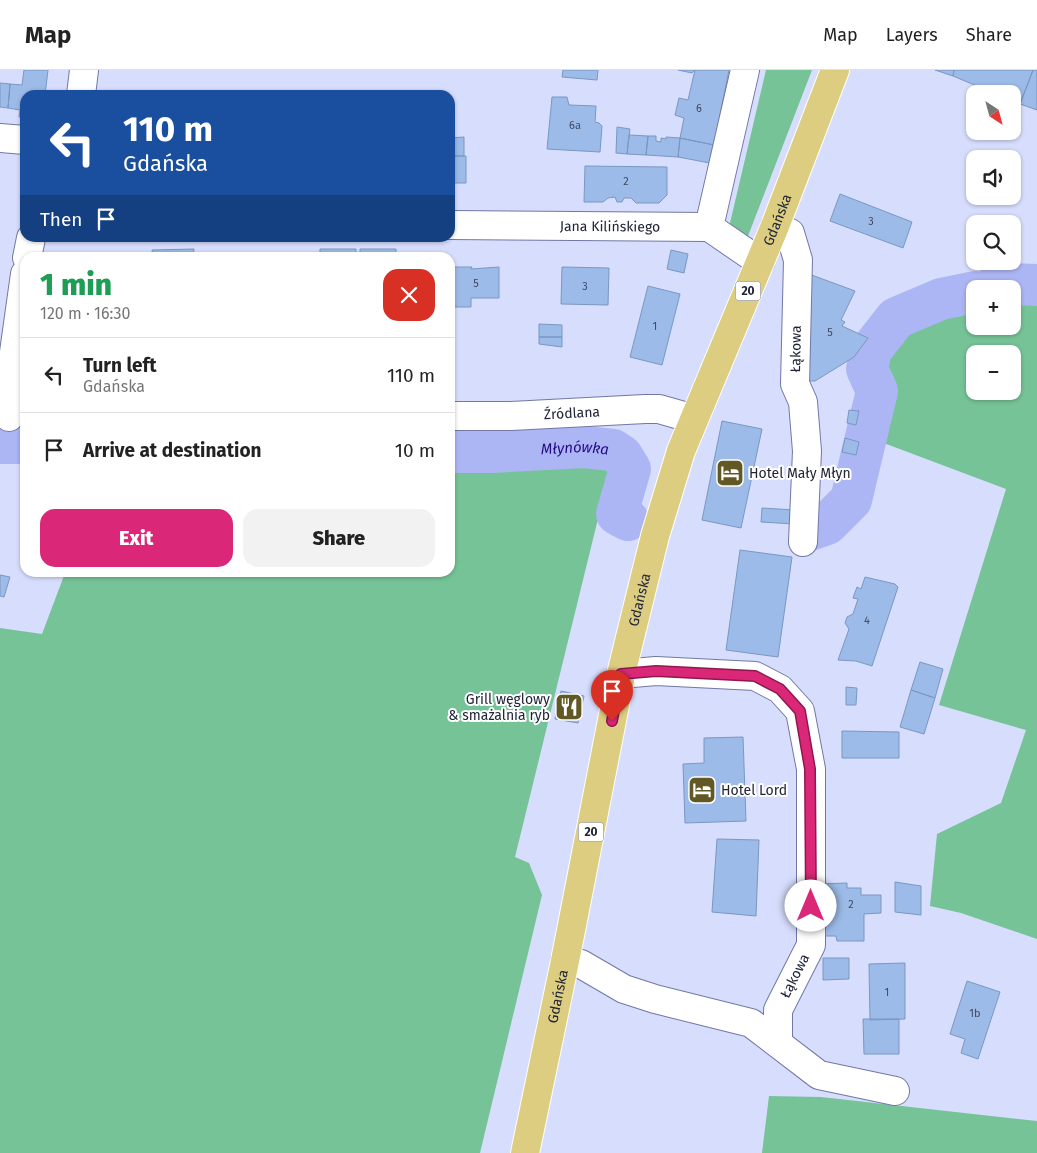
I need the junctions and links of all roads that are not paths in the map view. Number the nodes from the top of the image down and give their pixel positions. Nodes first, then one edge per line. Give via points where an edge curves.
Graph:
1 (84, 70) edge
2 (746, 70) edge
3 (835, 70) edge
4 (82, 90) edge
5 (0, 138) edge
6 (20, 140) edge
7 (455, 225) edge
8 (775, 226) junction
9 (709, 227) junction
10 (760, 262) junction
11 (20, 310) edge
12 (455, 416) edge
13 (11, 417) edge
14 (694, 419) junction
15 (803, 542) dead end
16 (621, 674) junction
17 (565, 961) junction
18 (778, 1043) junction
19 (895, 1092) dead end
20 (525, 1153) edge

1 - 4 street
2 - 9 street
3 - 8 main road, Gdańska / 20
5 - 6 street
7 - 9 street, Jana Kilińskiego
8 - 10 main road, Gdańska / 20
8 - 15 street, Łąkowa via 790,233 798,260 795,384 803,402 807,452
9 - 10 street
10 - 14 main road, Gdańska / 20
11 - 13 street via 9,388
12 - 14 street, Źródlana via 645,409
14 - 16 main road, Gdańska / 20 via 655,536
16 - 17 main road, Gdańska / 20
16 - 18 street, Łąkowa via 656,671 755,676 780,689 800,711 810,769 811,945 778,1010
17 - 18 street via 582,964 624,989 751,1023
17 - 20 main road, Gdańska / 20
18 - 19 street via 820,1076

